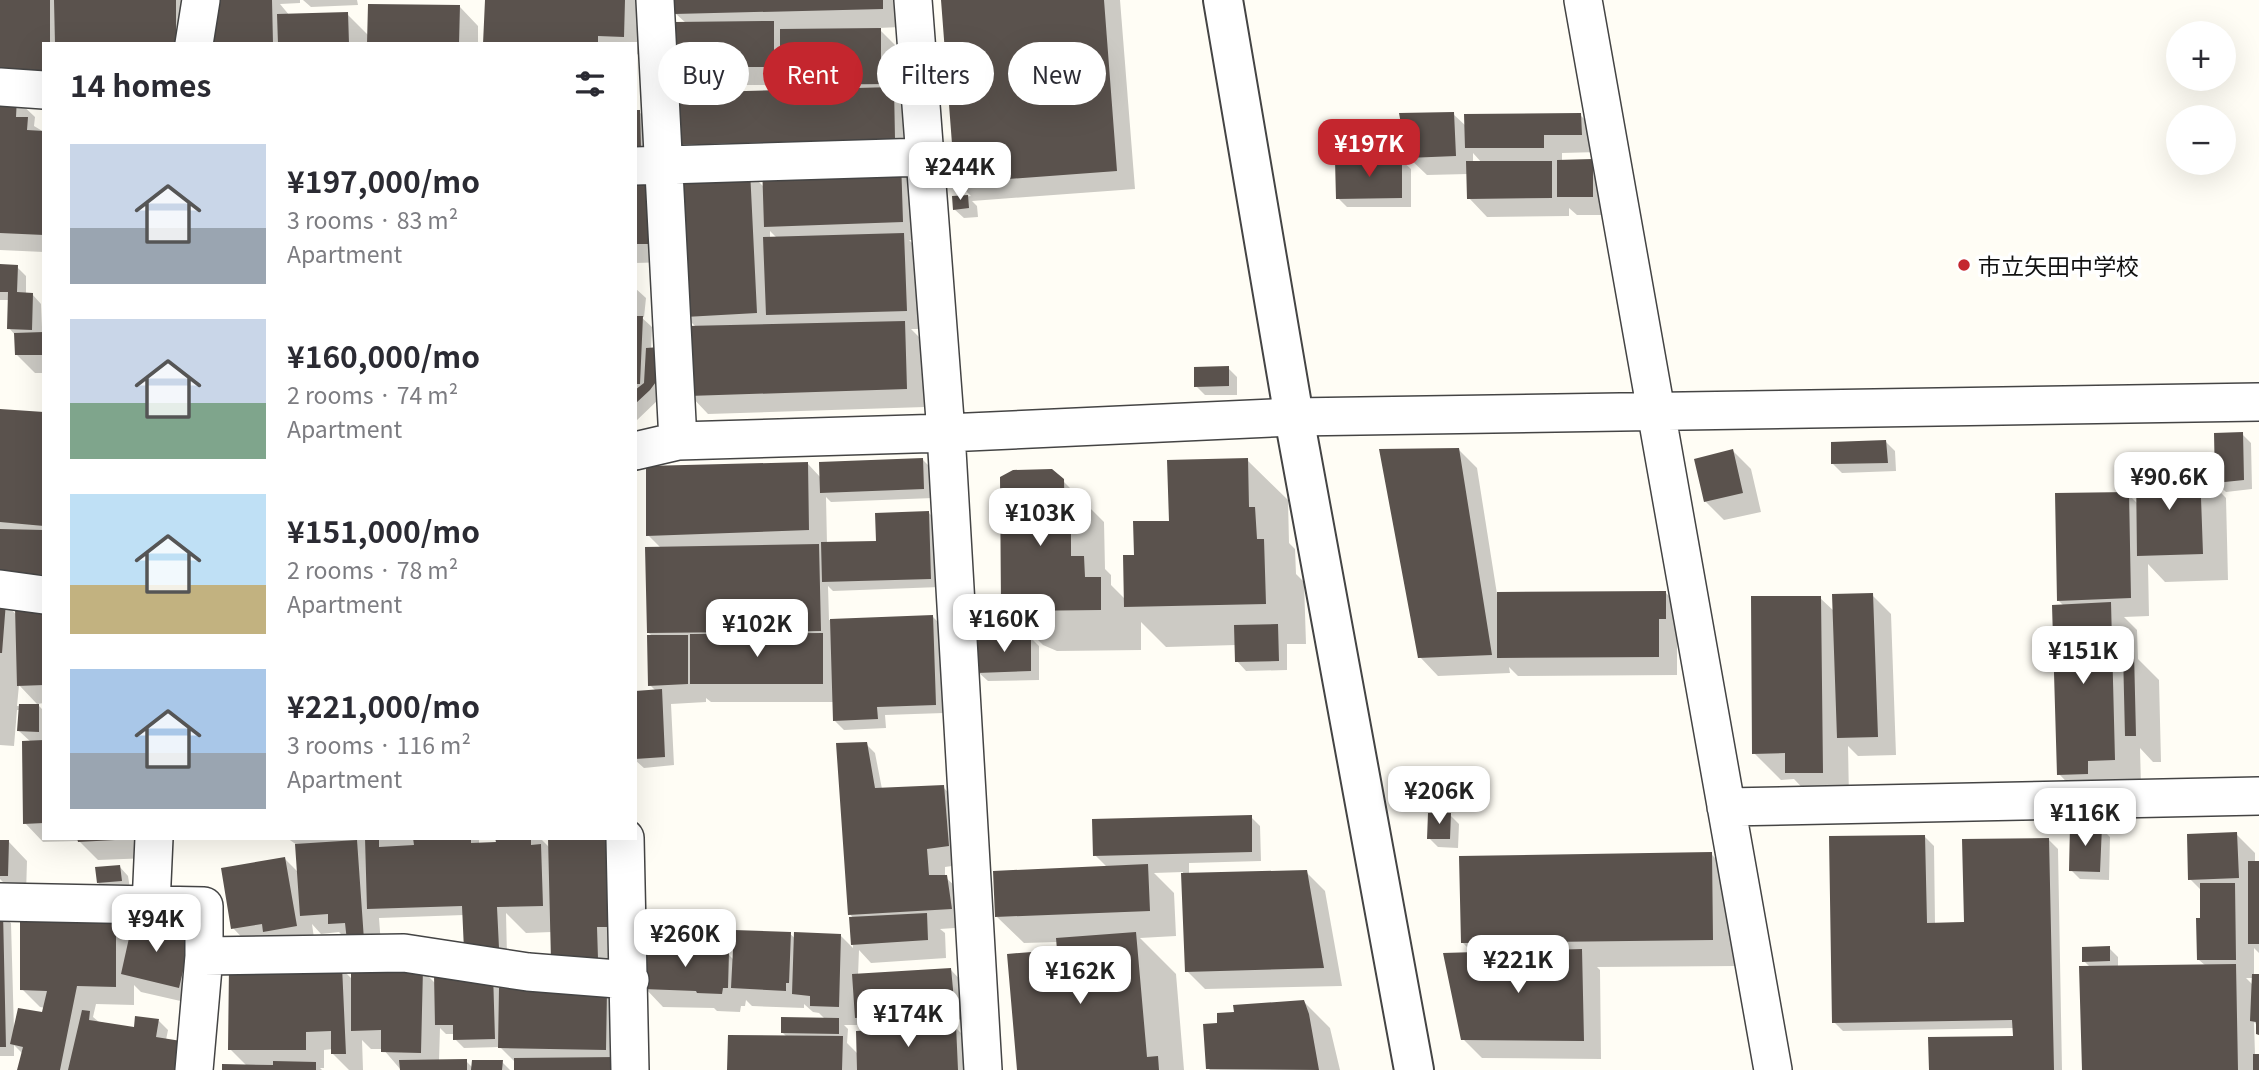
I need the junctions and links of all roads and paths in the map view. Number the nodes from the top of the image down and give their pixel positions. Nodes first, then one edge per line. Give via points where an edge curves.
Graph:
1 (201, 0) edge
2 (655, 0) edge
3 (914, 0) edge
4 (1223, 0) edge
5 (1583, 0) edge
6 (194, 42) edge
7 (0, 87) edge
8 (42, 90) edge
9 (925, 157) junction
10 (649, 165) edge
11 (2259, 402) edge
12 (1656, 412) junction
13 (1294, 417) junction
14 (946, 433) junction
15 (678, 441) junction
16 (637, 451) edge
17 (0, 589) edge
18 (42, 595) edge
19 (2259, 796) edge
20 (1726, 807) junction
21 (155, 840) edge
22 (625, 840) edge
23 (0, 902) edge
24 (151, 905) junction
25 (204, 956) junction
26 (629, 980) junction
27 (194, 1070) edge
28 (630, 1070) edge
29 (983, 1070) edge
30 (1414, 1070) edge
31 (1773, 1070) edge

1 - 6 street
2 - 10 street
3 - 9 street
4 - 13 street
5 - 12 street
7 - 8 street
9 - 10 street
9 - 14 street
10 - 15 street
11 - 12 street
12 - 13 street
12 - 20 street
13 - 14 street
13 - 30 street
14 - 15 street
14 - 29 street
15 - 16 street
17 - 18 street
19 - 20 street
20 - 31 street
21 - 24 street
22 - 26 street
23 - 24 street
24 - 25 street via 204,906
25 - 26 street via 404,953 527,972
25 - 27 street
26 - 28 street

